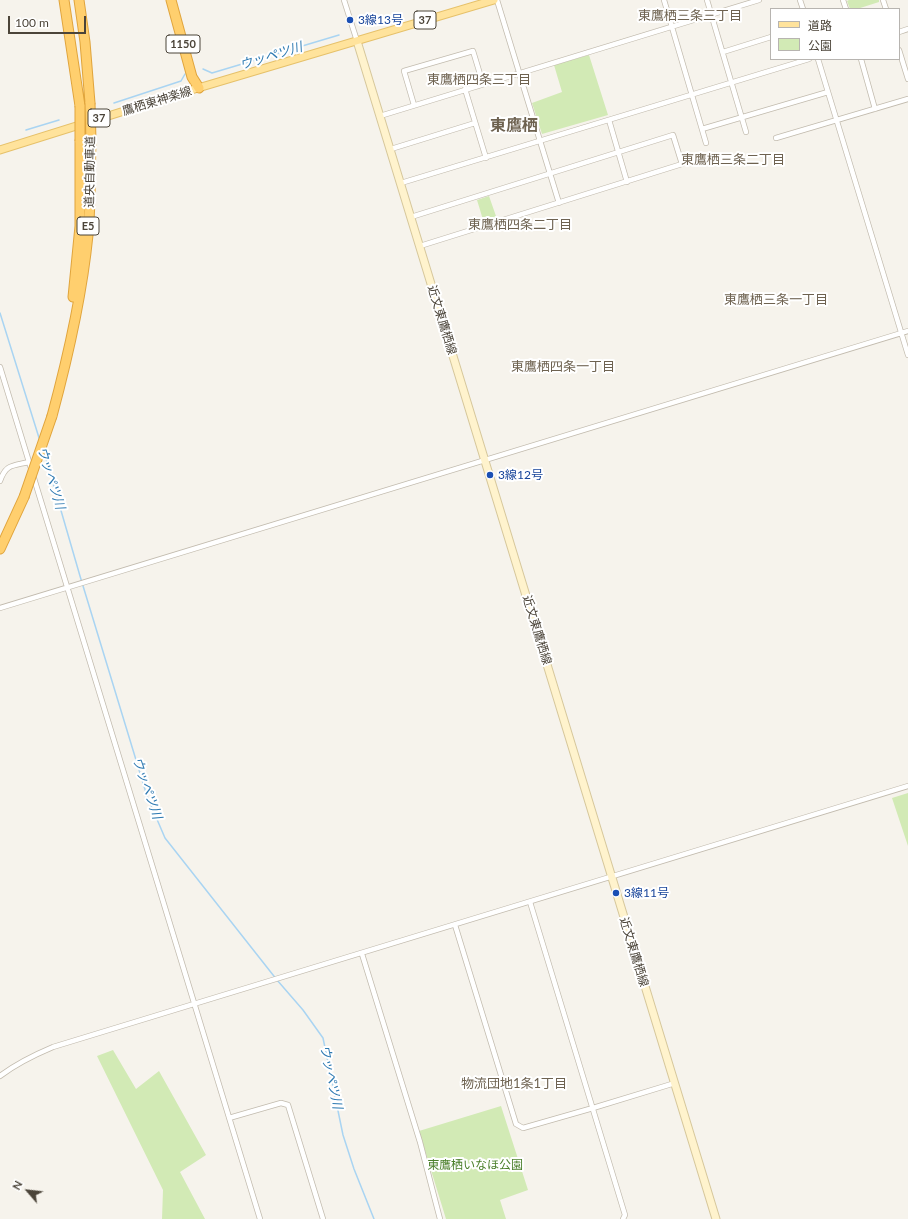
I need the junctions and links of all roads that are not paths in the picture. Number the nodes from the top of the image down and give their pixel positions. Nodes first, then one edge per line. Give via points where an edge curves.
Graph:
1 (64, 0) edge
2 (68, 0) edge
3 (79, 0) edge
4 (171, 0) edge
5 (177, 0) edge
6 (344, 0) edge
7 (494, 0) edge
8 (497, 0) edge
9 (664, 0) edge
10 (707, 0) edge
11 (759, 0) edge
12 (742, 2) edge
13 (711, 14) junction
14 (671, 27) junction
15 (770, 37) edge
16 (357, 41) junction
17 (723, 52) junction
18 (900, 53) edge
19 (786, 60) edge
20 (806, 60) edge
21 (818, 60) edge
22 (861, 60) edge
23 (788, 66) junction
24 (520, 73) junction
25 (908, 79) edge
26 (731, 83) junction
27 (483, 84) junction
28 (199, 88) junction
29 (465, 89) junction
30 (828, 92) junction
31 (692, 95) junction
32 (908, 99) edge
33 (414, 105) junction
34 (80, 106) junction
35 (875, 109) junction
36 (380, 116) junction
37 (742, 117) junction
38 (609, 120) junction
39 (836, 120) junction
40 (475, 123) junction
41 (702, 129) junction
42 (746, 132) dead end
43 (776, 138) dead end
44 (540, 141) junction
45 (706, 143) dead end
46 (391, 149) junction
47 (0, 150) edge
48 (619, 152) junction
49 (486, 158) junction
50 (551, 174) junction
51 (627, 182) junction
52 (401, 183) junction
53 (560, 203) junction
54 (411, 217) junction
55 (420, 246) junction
56 (908, 331) edge
57 (901, 333) junction
58 (908, 355) edge
59 (66, 366) junction
60 (0, 367) edge
61 (485, 460) junction
62 (29, 462) junction
63 (0, 481) edge
64 (0, 549) edge
65 (68, 588) junction
66 (0, 608) edge
67 (908, 786) edge
68 (611, 877) junction
69 (530, 902) junction
70 (456, 925) junction
71 (362, 954) junction
72 (194, 1004) junction
73 (0, 1076) edge
74 (675, 1083) junction
75 (593, 1108) junction
76 (229, 1118) junction
77 (260, 1219) edge
78 (323, 1219) edge
79 (440, 1219) edge
80 (623, 1219) edge
81 (716, 1219) edge

1 - 34 highway
2 - 34 highway, 道央自動車道 / E5
3 - 59 highway, 道央自動車道 / E5, bridge via 90,103 88,234
4 - 28 highway, 1150 via 192,77
5 - 28 highway, 1150 via 198,75
6 - 16 street
7 - 16 main road, 37
8 - 24 street
9 - 14 street
10 - 13 street
11 - 12 street
12 - 13 street
13 - 14 street
13 - 17 street
14 - 24 street
14 - 31 street
15 - 17 street
16 - 28 main road, 37
16 - 36 street, 近文東鷹栖線
17 - 26 street
18 - 25 street
19 - 23 street
20 - 23 street
21 - 30 street
22 - 35 street
23 - 26 street
24 - 27 street
24 - 44 street
26 - 31 street
26 - 37 street
27 - 29 street
27 - 33 street via 473,51 404,71
28 - 47 main road, 鷹栖東神楽線 / 37
29 - 33 street
29 - 40 street
30 - 37 street
30 - 39 street
31 - 38 street
31 - 41 street
32 - 35 street
33 - 36 street
34 - 59 highway, 道央自動車道 / E5, bridge via 80,226
35 - 39 street
36 - 46 street, 近文東鷹栖線
37 - 41 street
37 - 42 street
38 - 44 street
38 - 48 street
39 - 43 street
39 - 57 street
40 - 46 street
40 - 49 street
41 - 45 street
44 - 49 street
44 - 50 street
46 - 52 street, 近文東鷹栖線
48 - 50 street
48 - 51 street
48 - 51 street via 673,135 682,164
49 - 52 street
50 - 53 street
50 - 54 street
51 - 53 street
52 - 54 street, 近文東鷹栖線
53 - 55 street
54 - 55 street, 近文東鷹栖線
55 - 61 street, 近文東鷹栖線
56 - 57 street
57 - 58 street
57 - 61 street
59 - 64 highway, 道央自動車道 / E5, bridge via 24,497
60 - 62 street
61 - 65 street
61 - 68 street, 近文東鷹栖線
62 - 63 street via 6,469
62 - 65 street
65 - 66 street
65 - 72 street
67 - 68 street
68 - 69 street
68 - 74 street, 近文東鷹栖線
69 - 70 street
69 - 75 street
70 - 71 street
70 - 75 street via 516,1124 523,1128
71 - 72 street
71 - 79 street via 420,1142
72 - 73 street via 53,1047 34,1055
72 - 76 street
74 - 75 street
74 - 81 street, 近文東鷹栖線
75 - 80 street via 625,1214
76 - 77 street
76 - 78 street via 282,1103 288,1105

